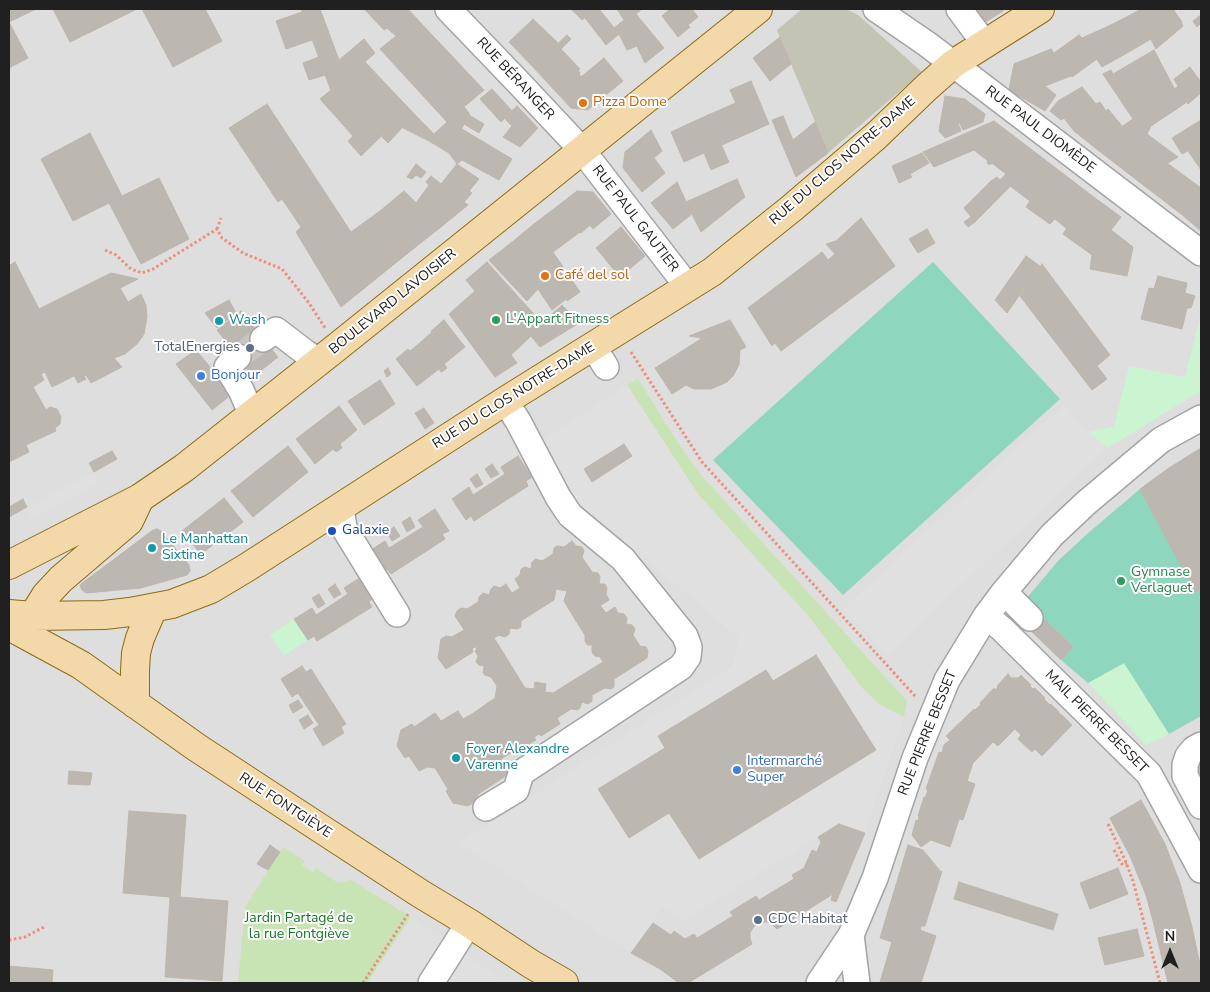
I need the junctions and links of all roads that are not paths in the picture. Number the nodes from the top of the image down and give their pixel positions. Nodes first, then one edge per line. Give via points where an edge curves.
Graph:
1 (448, 9) edge
2 (758, 9) edge
3 (876, 9) edge
4 (959, 9) edge
5 (1040, 9) edge
6 (984, 44) junction
7 (953, 64) junction
8 (582, 150) junction
9 (1201, 253) edge
10 (688, 287) junction
11 (263, 339) tunnel mouth
12 (329, 354) junction
13 (238, 357) tunnel mouth
14 (505, 401) junction
15 (252, 415) junction
16 (1201, 418) edge
17 (140, 498) junction
18 (342, 507) junction
19 (9, 565) edge
20 (1004, 592) junction
21 (153, 608) junction
22 (397, 614) dead end
23 (986, 616) junction
24 (1030, 618) dead end
25 (20, 623) edge
26 (135, 704) junction
27 (1201, 745) edge
28 (1185, 770) junction
29 (1149, 774) junction
30 (1201, 806) edge
31 (486, 808) dead end
32 (1201, 870) edge
33 (469, 924) junction
34 (851, 935) junction
35 (431, 983) edge
36 (564, 983) edge
37 (819, 983) edge
38 (857, 983) edge

1 - 8 street, RUE BÉRANGER
2 - 8 main road, BOULEVARD LAVOISIER
3 - 7 street, RUE PAUL DIOMÈDE
4 - 6 street
5 - 6 main road, RUE DU CLOS NOTRE-DAME
6 - 7 main road, RUE DU CLOS NOTRE-DAME
7 - 9 street, RUE PAUL DIOMÈDE
7 - 10 main road, RUE DU CLOS NOTRE-DAME via 792,208 712,272
8 - 10 street, RUE PAUL GAUTIER
8 - 12 main road, BOULEVARD LAVOISIER
10 - 14 main road, RUE DU CLOS NOTRE-DAME via 600,357
11 - 12 street via 276,330 306,354
12 - 15 main road, BOULEVARD LAVOISIER
13 - 15 street via 227,367
14 - 18 main road, RUE DU CLOS NOTRE-DAME
14 - 31 street via 570,515 623,559 685,636 689,647 688,657 680,667 521,773 516,790
15 - 17 main road, BOULEVARD LAVOISIER
16 - 20 street, RUE PIERRE BESSET via 1161,440 1086,503 1052,535
17 - 19 main road, BOULEVARD LAVOISIER
17 - 25 main road via 129,521 61,579
18 - 21 main road, RUE DU CLOS NOTRE-DAME via 211,588
18 - 22 street via 344,528
20 - 23 street, RUE PIERRE BESSET
20 - 24 street
21 - 25 main road, RUE DU CLOS NOTRE-DAME
21 - 26 main road via 136,653
23 - 29 street, MAIL PIERRE BESSET
23 - 34 street, RUE PIERRE BESSET via 947,680 932,715 875,878
25 - 26 main road, RUE FONTGIÈVE
26 - 33 main road, RUE FONTGIÈVE
27 - 28 street via 1188,756
28 - 29 street via 1168,764
28 - 30 street
29 - 32 street, MAIL PIERRE BESSET
33 - 35 street
33 - 36 main road, RUE FONTGIÈVE
34 - 37 street, RUE PIERRE BESSET
34 - 38 street, RUE PIERRE BESSET

